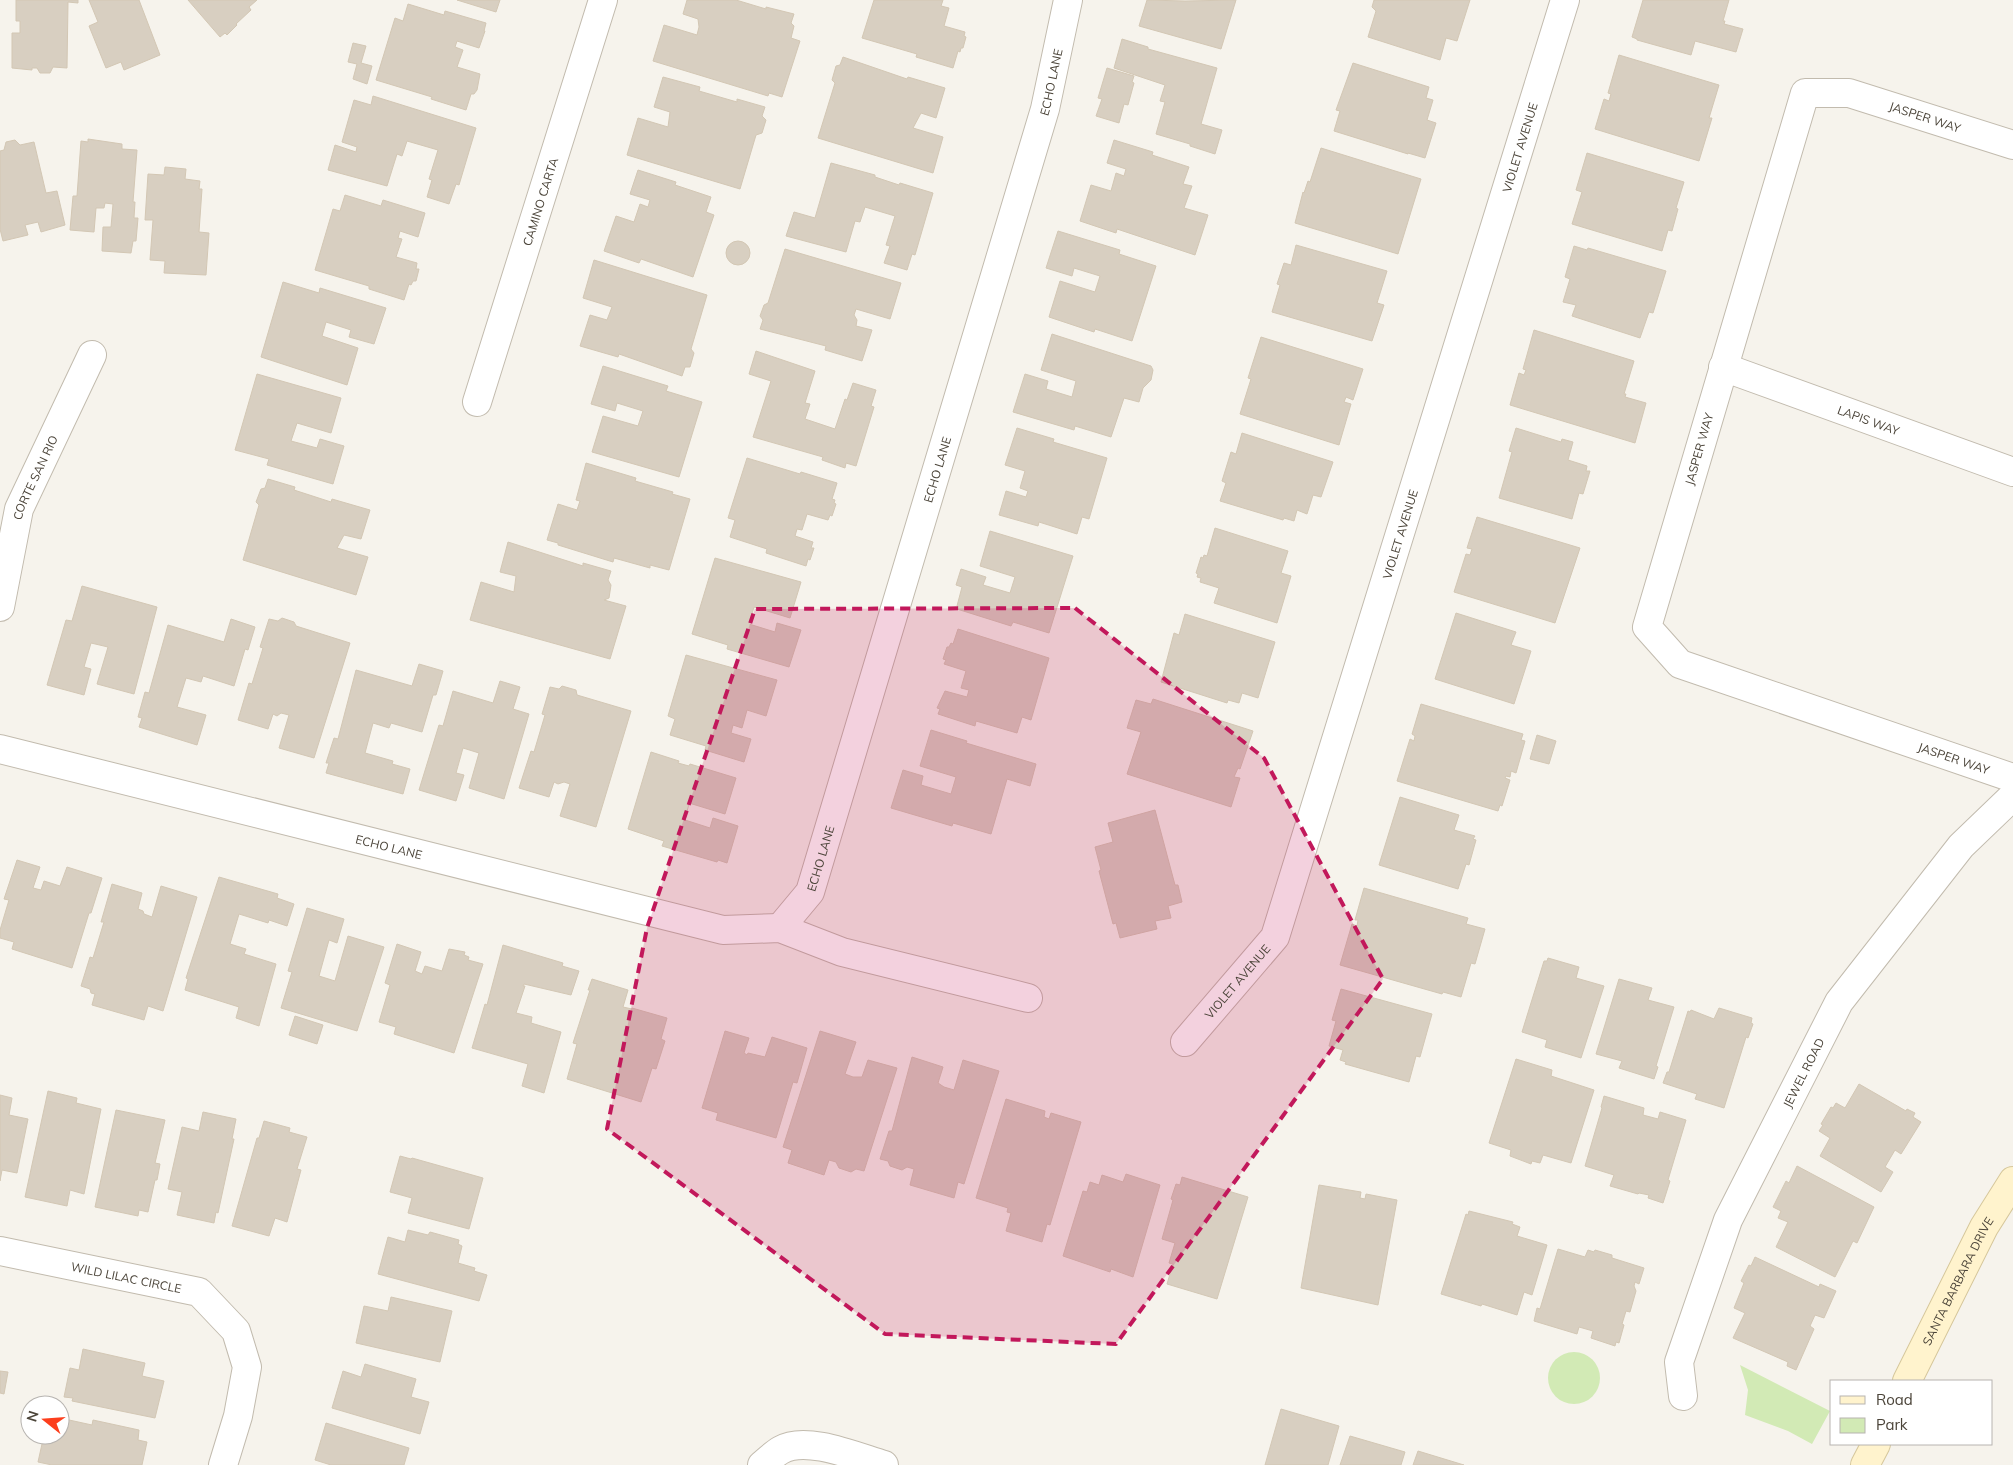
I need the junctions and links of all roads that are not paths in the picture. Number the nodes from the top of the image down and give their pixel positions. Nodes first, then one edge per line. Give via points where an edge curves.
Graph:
1 (604, 0) edge
2 (1068, 0) edge
3 (1565, 0) edge
4 (2013, 145) edge
5 (92, 355) dead end
6 (1723, 368) junction
7 (477, 402) dead end
8 (2013, 472) edge
9 (0, 607) edge
10 (0, 749) edge
11 (2013, 778) edge
12 (2013, 796) edge
13 (780, 928) junction
14 (1028, 998) dead end
15 (1185, 1042) dead end
16 (2013, 1181) edge
17 (0, 1251) edge
18 (1908, 1380) edge
19 (1683, 1396) dead end
20 (1875, 1445) edge
21 (223, 1465) edge
22 (762, 1465) edge
23 (884, 1465) edge
24 (1865, 1465) edge

1 - 7 street, CAMINO CARTA
2 - 13 street, ECHO LANE via 1045,109 810,892
3 - 15 street, VIOLET AVENUE via 1274,937
4 - 6 street, JASPER WAY via 1849,93 1805,94
5 - 9 street, CORTE SAN RIO via 19,509
6 - 8 street, LAPIS WAY
6 - 11 street, JASPER WAY via 1647,627 1680,664
10 - 13 street, ECHO LANE via 723,930
12 - 19 street, JEWEL ROAD via 1961,846 1839,1002 1728,1220 1679,1362
13 - 14 street, ECHO LANE via 842,952
16 - 18 street, SANTA BARBARA DRIVE via 1984,1227
17 - 21 street, WILD LILAC CIRCLE via 199,1292 236,1331 247,1367 238,1416
20 - 24 street
22 - 23 street via 782,1449 802,1445 822,1447

